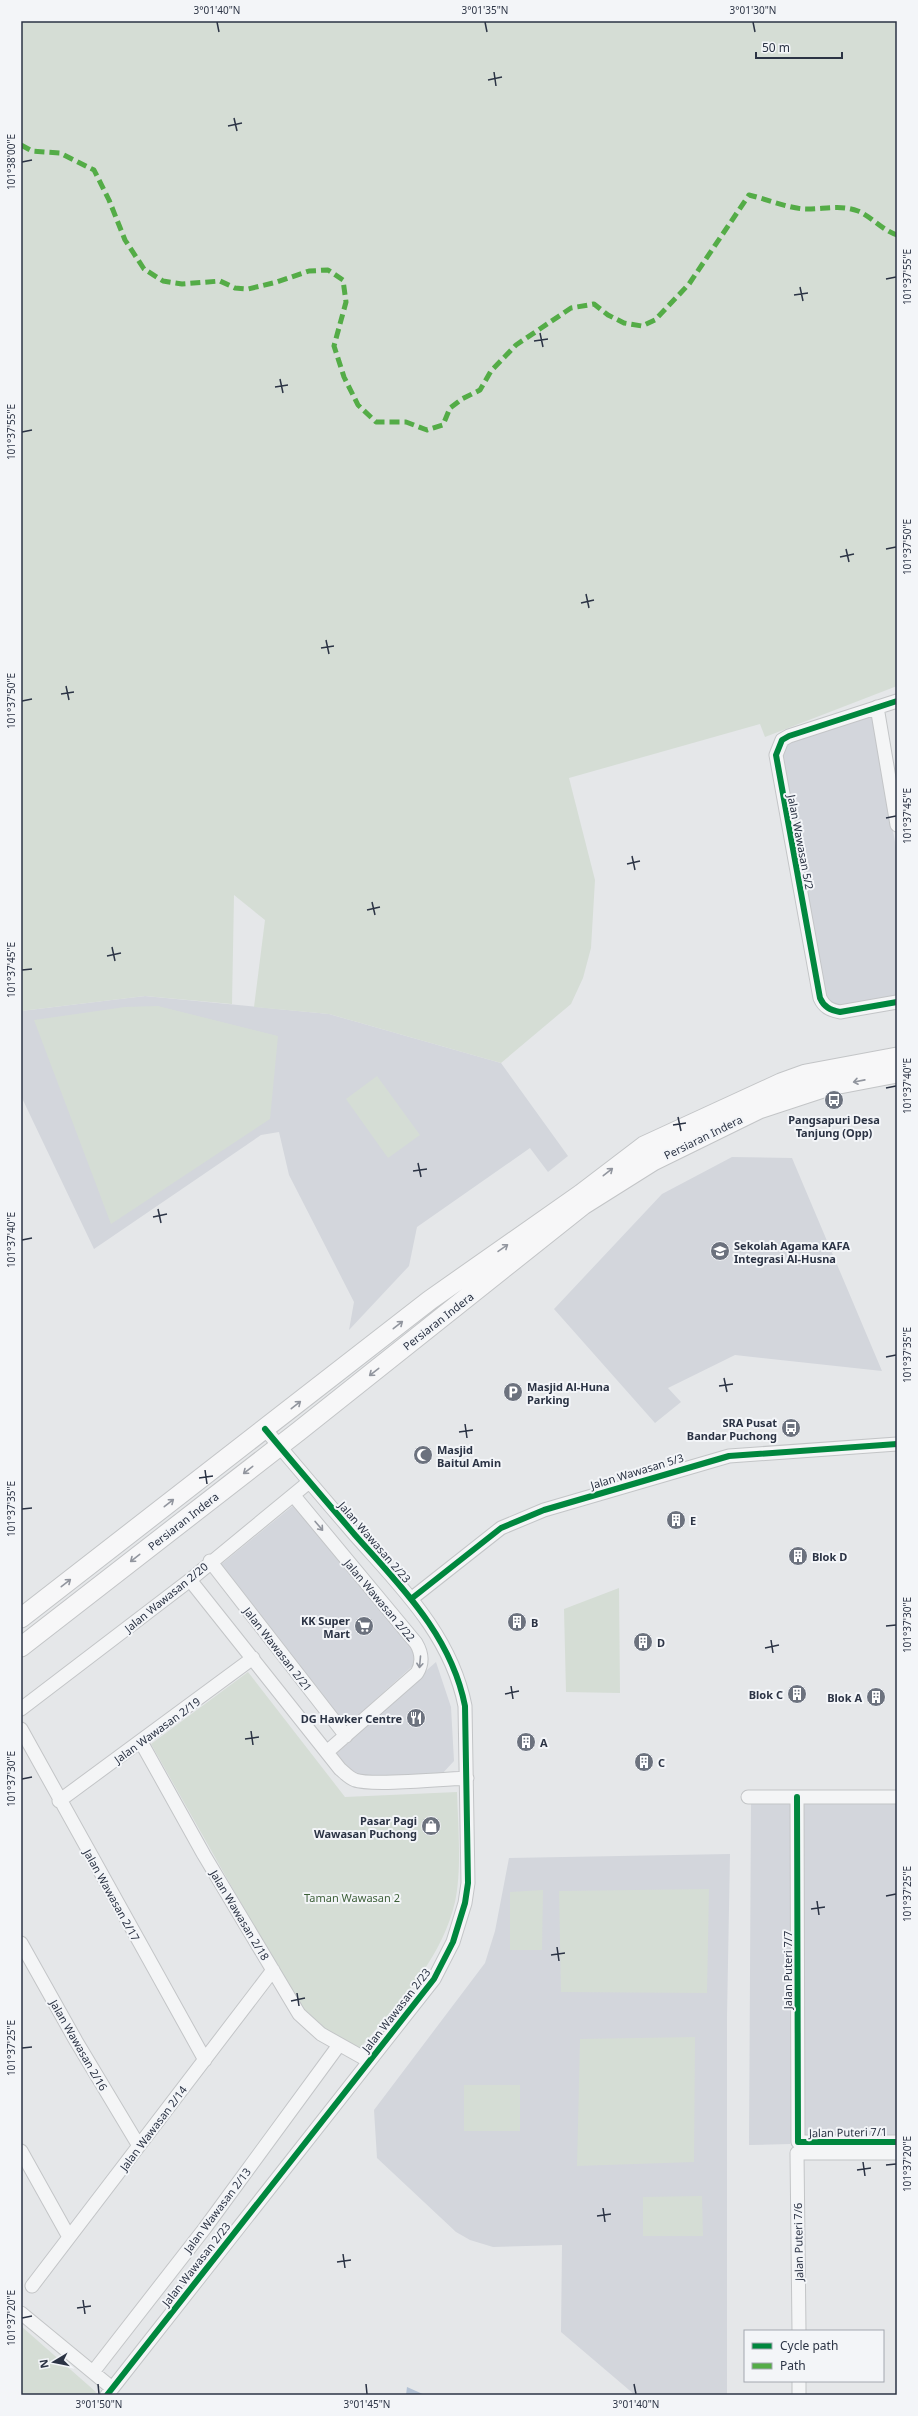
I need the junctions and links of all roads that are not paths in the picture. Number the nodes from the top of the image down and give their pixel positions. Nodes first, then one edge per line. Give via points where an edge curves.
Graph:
1 (895, 702) edge
2 (877, 707) junction
3 (897, 824) edge
4 (897, 1002) edge
5 (897, 1057) edge
6 (897, 1074) edge
7 (265, 1428) junction
8 (897, 1444) edge
9 (279, 1446) junction
10 (309, 1482) junction
11 (294, 1496) junction
12 (210, 1562) junction
13 (190, 1580) junction
14 (412, 1599) junction
15 (26, 1609) edge
16 (25, 1636) edge
17 (254, 1658) junction
18 (21, 1709) edge
19 (21, 1729) edge
20 (346, 1736) junction
21 (142, 1742) junction
22 (328, 1751) junction
23 (467, 1778) junction
24 (748, 1797) dead end
25 (796, 1797) junction
26 (897, 1797) edge
27 (59, 1801) junction
28 (21, 1943) edge
29 (273, 1970) junction
30 (339, 2045) junction
31 (205, 2060) junction
32 (369, 2061) junction
33 (897, 2142) edge
34 (139, 2146) junction
35 (798, 2148) junction
36 (21, 2151) edge
37 (897, 2153) edge
38 (69, 2237) junction
39 (32, 2286) dead end
40 (21, 2313) edge
41 (799, 2330) edge
42 (93, 2372) junction
43 (799, 2382) edge
44 (110, 2391) edge
45 (799, 2395) edge

1 - 2 street, Jalan Wawasan 5/2
2 - 3 street
2 - 4 street, Jalan Wawasan 5/2 via 789,736 782,740 776,755 823,1005 832,1011 840,1012
7 -> 5 main road, Persiaran Indera via 430,1300 581,1194 644,1146 806,1074
6 -> 9 main road, Persiaran Indera via 830,1086 759,1109 653,1161 583,1205
7 - 9 street, Jalan Wawasan 2/23
15 -> 7 main road, Persiaran Indera
8 - 14 street, Jalan Wawasan 5/3 via 729,1456 544,1510 501,1528
9 - 10 street, Jalan Wawasan 2/23
9 -> 16 main road, Persiaran Indera
10 - 11 street, Jalan Wawasan 2/20
10 - 14 street, Jalan Wawasan 2/23
11 - 12 street, Jalan Wawasan 2/20
11 -> 20 street, Jalan Wawasan 2/22 via 420,1650 420,1667 417,1673
12 - 13 street, Jalan Wawasan 2/20
12 - 20 street, Jalan Wawasan 2/21
13 - 17 street
13 - 18 street, Jalan Wawasan 2/20
14 - 23 street, Jalan Wawasan 2/23 via 440,1637 462,1689 466,1706
17 - 21 street, Jalan Wawasan 2/19
17 - 22 street
19 - 27 street, Jalan Wawasan 2/17
20 - 22 street, Jalan Wawasan 2/22
21 - 27 street, Jalan Wawasan 2/19
21 - 29 street, Jalan Wawasan 2/18 via 204,1855
22 - 23 street via 340,1769 355,1780 372,1782
23 - 32 street, Jalan Wawasan 2/23 via 468,1883 465,1903 453,1942 434,1979
24 - 25 street
25 - 26 street
25 - 35 street, Jalan Puteri 7/7
27 - 31 street, Jalan Wawasan 2/17
28 - 34 street, Jalan Wawasan 2/16
29 - 30 street, Jalan Wawasan 2/18 via 299,2014
29 - 31 street, Jalan Wawasan 2/14
30 - 32 street, Jalan Wawasan 2/18
30 - 42 street, Jalan Wawasan 2/13 via 205,2228
31 - 34 street, Jalan Wawasan 2/14
32 - 44 street, Jalan Wawasan 2/23
33 - 35 street, Jalan Puteri 7/1
34 - 38 street, Jalan Wawasan 2/14
35 - 37 street
35 - 41 street, Jalan Puteri 7/6
36 - 38 street
38 - 39 street, Jalan Wawasan 2/14
40 - 42 street
42 - 44 street
43 - 45 street

